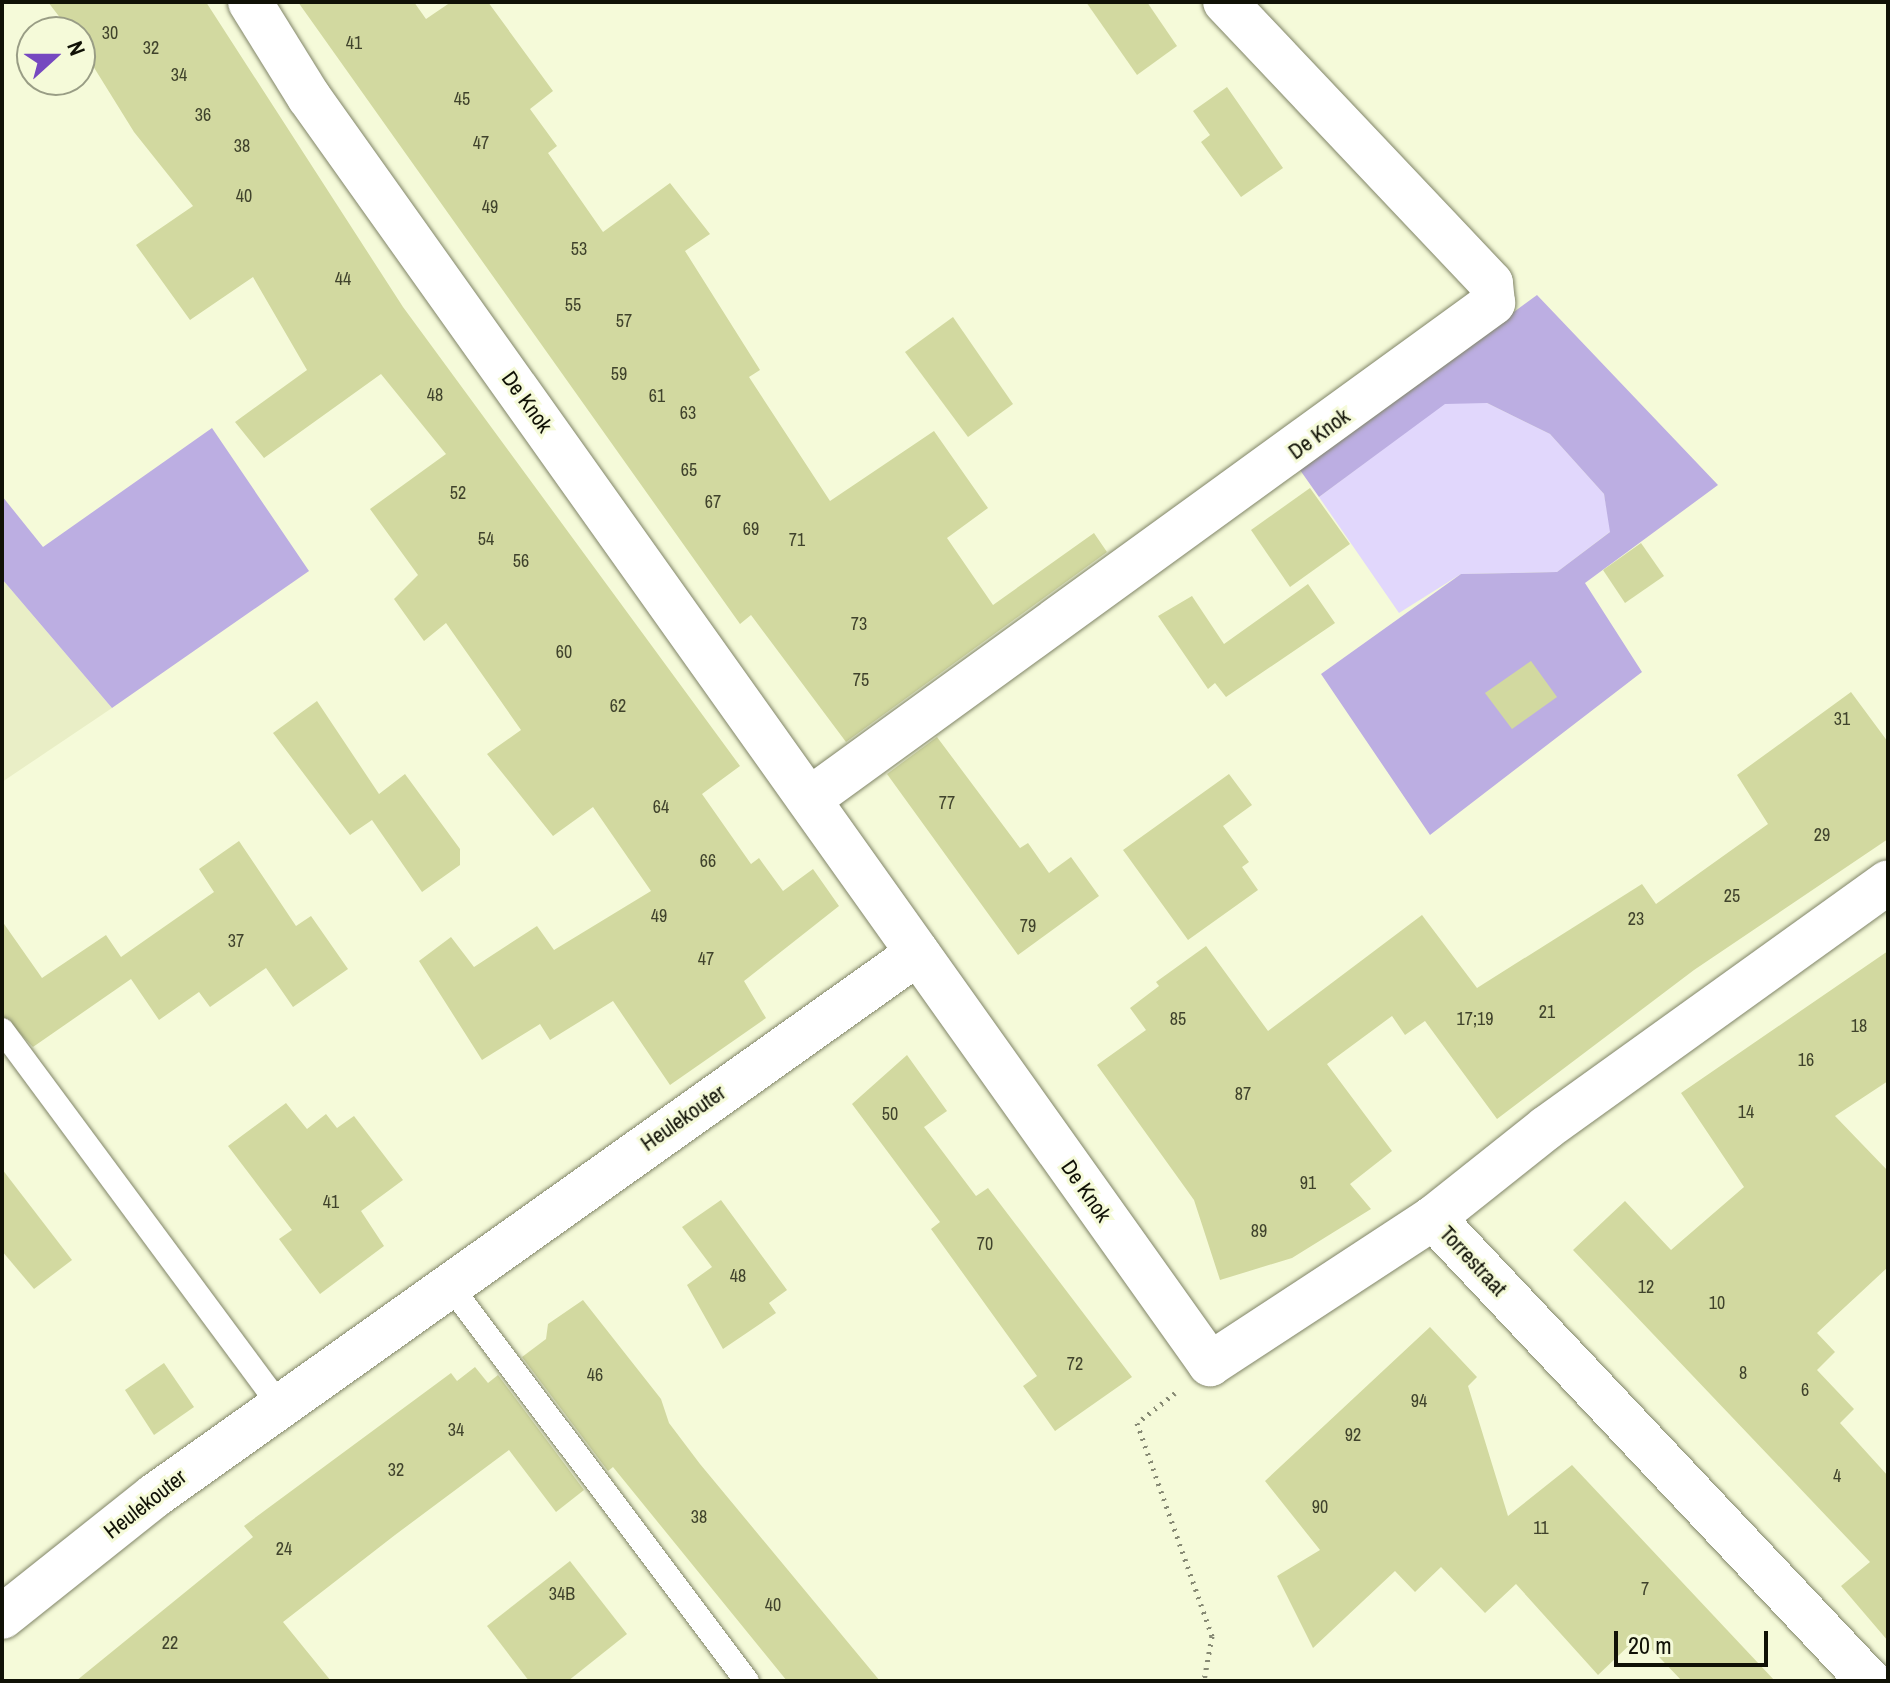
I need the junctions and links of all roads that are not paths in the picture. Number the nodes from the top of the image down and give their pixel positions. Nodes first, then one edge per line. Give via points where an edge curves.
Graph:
1 (250, 2) edge
2 (1225, 2) edge
3 (811, 798) junction
4 (1888, 882) edge
5 (918, 953) junction
6 (2, 1030) edge
7 (1433, 1218) junction
8 (448, 1283) junction
9 (279, 1405) junction
10 (2, 1617) edge
11 (747, 1681) edge
12 (1869, 1681) edge

1 - 3 street, De Knok via 309,97
2 - 3 street, De Knok via 1491,283 1493,303
3 - 5 street, De Knok
4 - 7 street, Torrestraat via 1621,1071
5 - 7 street, De Knok via 1210,1364
5 - 8 street, Heulekouter
6 - 9 lane
7 - 12 street, Torrestraat
8 - 9 street, Heulekouter
8 - 11 lane
9 - 10 street, Heulekouter

